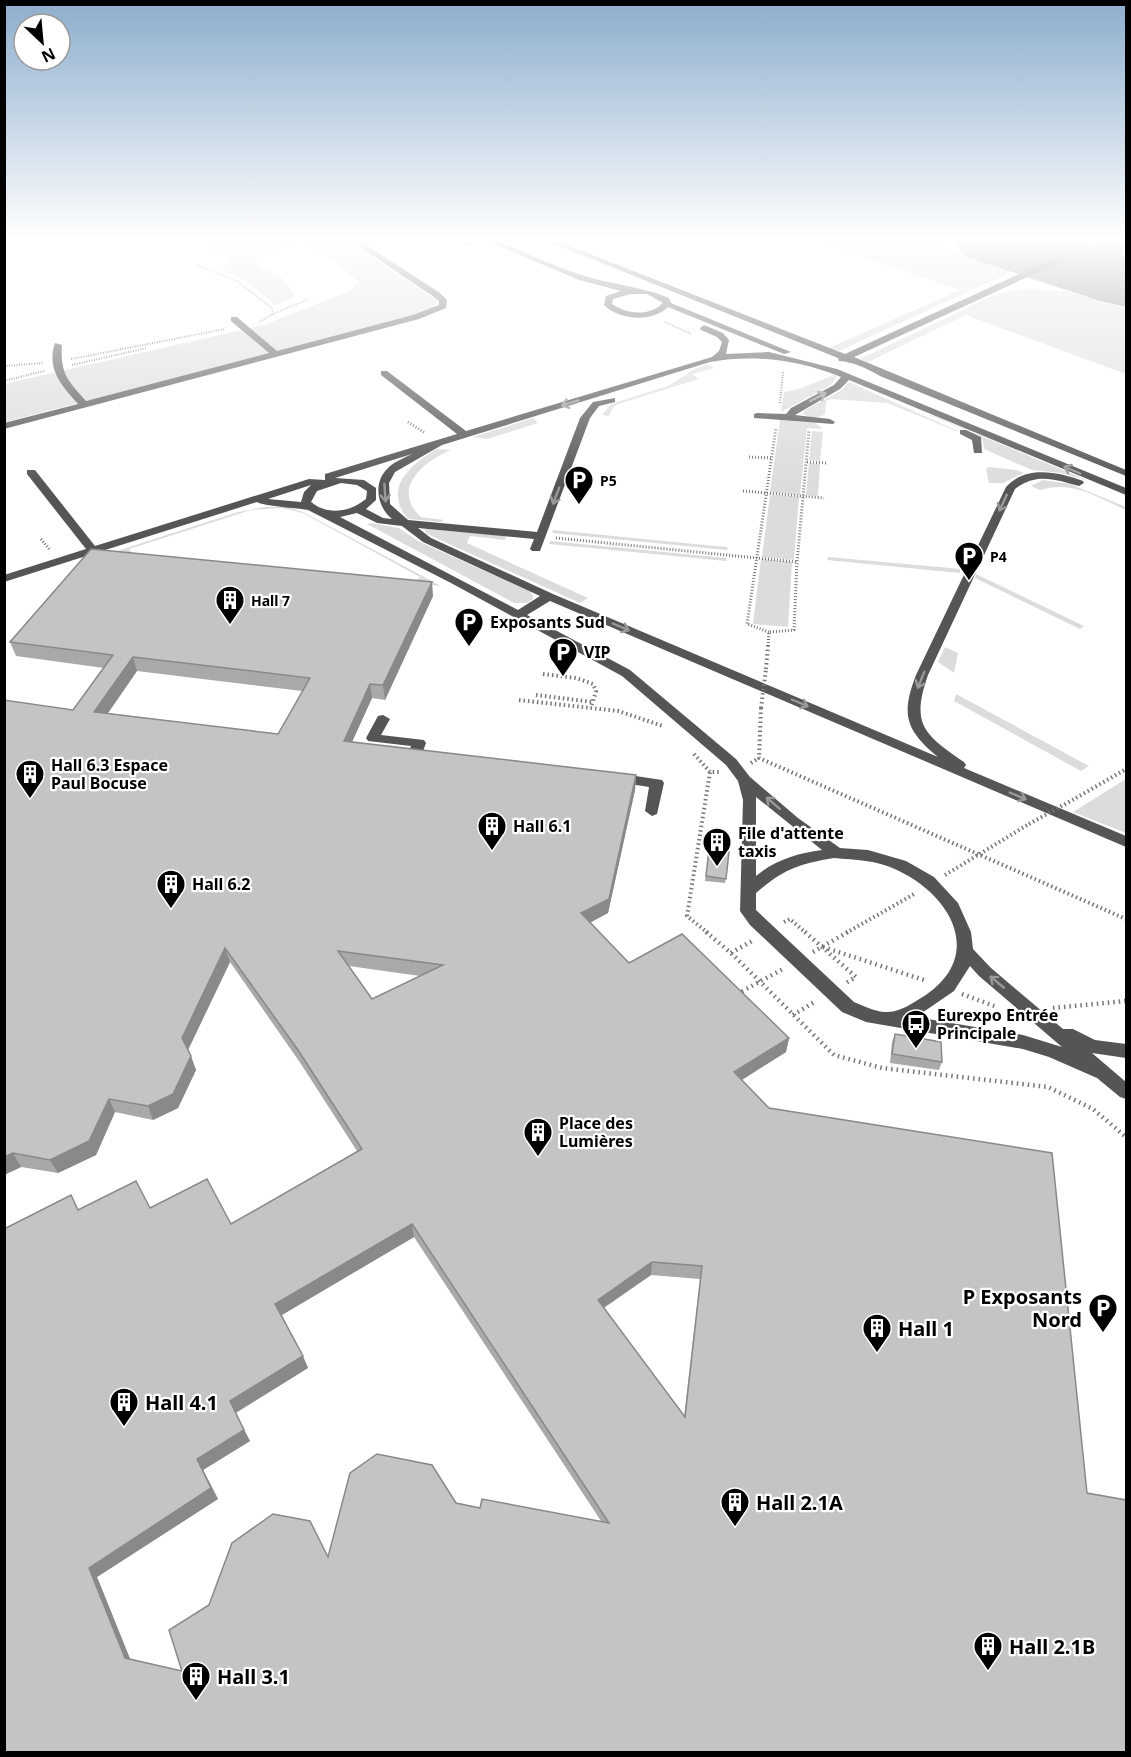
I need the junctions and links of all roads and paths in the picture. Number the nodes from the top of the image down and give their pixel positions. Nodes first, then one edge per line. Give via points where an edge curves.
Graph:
1 (239, 323) edge
2 (254, 323) edge
3 (392, 323) edge
4 (672, 323) edge
5 (688, 323) edge
6 (714, 323) edge
7 (756, 323) edge
8 (920, 323) edge
9 (243, 326) junction
10 (697, 338) dead end
11 (58, 345) dead end
12 (276, 354) junction
13 (716, 357) junction
14 (846, 357) junction
15 (56, 365) junction
16 (4, 366) edge
17 (781, 367) dead end
18 (823, 367) junction
19 (683, 368) junction
20 (834, 371) junction
21 (384, 373) dead end
22 (847, 377) junction
23 (4, 381) edge
24 (879, 390) junction
25 (84, 405) junction
26 (757, 416) dead end
27 (783, 417) junction
28 (830, 422) dead end
29 (4, 426) edge
30 (809, 429) dead end
31 (465, 435) junction
32 (453, 439) junction
33 (478, 441) dead end
34 (438, 443) junction
35 (978, 450) dead end
36 (749, 457) dead end
37 (771, 458) junction
38 (807, 462) junction
39 (826, 463) dead end
40 (31, 472) dead end
41 (1126, 473) edge
42 (323, 481) junction
43 (743, 491) dead end
44 (1126, 492) edge
45 (766, 493) junction
46 (803, 496) junction
47 (824, 498) dead end
48 (1126, 502) edge
49 (310, 507) junction
50 (359, 510) junction
51 (323, 513) junction
52 (340, 514) junction
53 (204, 516) junction
54 (403, 524) junction
55 (357, 532) junction
56 (540, 536) junction
57 (41, 539) dead end
58 (536, 549) dead end
59 (94, 552) junction
60 (756, 558) junction
61 (58, 562) junction
62 (797, 562) junction
63 (4, 579) edge
64 (549, 596) junction
65 (519, 615) junction
66 (769, 632) junction
67 (766, 669) joint
68 (543, 674) dead end
69 (536, 695) dead end
70 (519, 700) dead end
71 (593, 702) junction
72 (591, 708) junction
73 (761, 708) joint
74 (383, 719) dead end
75 (667, 728) dead end
76 (438, 757) edge
77 (1126, 769) edge
78 (600, 776) edge
79 (745, 780) junction
80 (985, 782) junction
81 (652, 811) dead end
82 (1126, 842) edge
83 (835, 852) junction
84 (980, 853) junction
85 (931, 884) junction
86 (748, 891) junction
87 (1126, 919) edge
88 (966, 952) junction
89 (797, 961) junction
90 (731, 997) edge
91 (1126, 1001) edge
92 (1029, 1010) junction
93 (894, 1022) junction
94 (1126, 1051) edge
95 (1104, 1073) junction
96 (1126, 1092) edge

1 - 9 street
2 - 9 path
3 - 12 street
4 - 10 path
5 - 13 street via 724,339 726,346
6 - 18 street
7 - 14 street
8 - 14 street
9 - 12 street
9 - 15 path
9 - 15 path
11 - 15 street
12 - 25 street
13 - 19 street
13 - 20 street via 769,355
14 - 18 street
14 - 41 street
15 - 16 path
15 - 23 path
15 - 25 street via 60,377
17 - 27 path
18 - 20 street
19 -> 31 street
19 -> 56 street via 662,383 591,409
20 - 22 street
21 - 31 street
22 - 24 street
27 -> 22 street via 837,387
24 - 35 street via 975,437
44 -> 24 street
25 - 29 street
26 - 27 street
27 - 28 street
27 - 37 path
30 - 38 path
31 - 32 street
32 - 33 street
32 - 34 street
34 - 42 street
34 -> 54 street via 391,470 384,483 385,504
36 - 37 path
37 - 45 path
38 - 39 path
38 - 46 path
40 - 59 street
42 - 49 street via 308,493 306,503
42 - 50 street via 351,480 368,486 372,490 371,501
42 - 53 street
43 - 45 path
45 - 46 path
45 - 60 path
46 - 47 path
46 - 62 path
48 -> 80 street via 1068,478 1050,475 1030,476 1011,487 922,675 912,709 913,720 928,740
49 - 51 street
49 - 53 street via 261,502
50 - 52 street
50 - 54 street via 372,518
51 - 52 street
51 - 55 street
52 - 55 street
53 - 59 street
54 - 56 street
54 - 64 street via 427,540
55 - 65 street
56 - 58 street
56 - 60 path
57 - 61 path
59 - 61 street
60 - 62 path
60 - 66 path via 747,624
61 - 63 street
62 - 66 path via 794,630
64 - 65 street
64 -> 80 street
65 - 79 street via 626,673 719,751
66 - 67 path
67 - 73 path, bridge
68 - 71 path via 593,684
69 - 71 path
70 - 72 path
71 - 72 path
72 - 75 path via 618,711
73 - 84 path via 759,758
74 - 76 street via 373,738 419,742 415,754
77 - 84 path, bridge
78 - 81 street via 657,783
83 -> 79 street
79 - 86 street via 750,800
80 -> 82 street
83 - 85 street via 869,855 903,867
83 - 86 street via 787,861 759,877
84 - 85 path
84 - 87 path
85 - 88 street via 961,922
85 - 89 path
86 - 89 street via 748,911 754,921
92 -> 88 street
88 - 93 street via 955,979
89 - 90 path
89 - 93 street via 848,1007
91 - 92 path
92 - 94 street via 1092,1046
92 - 95 street
93 - 95 street via 1023,1042
95 - 96 street

